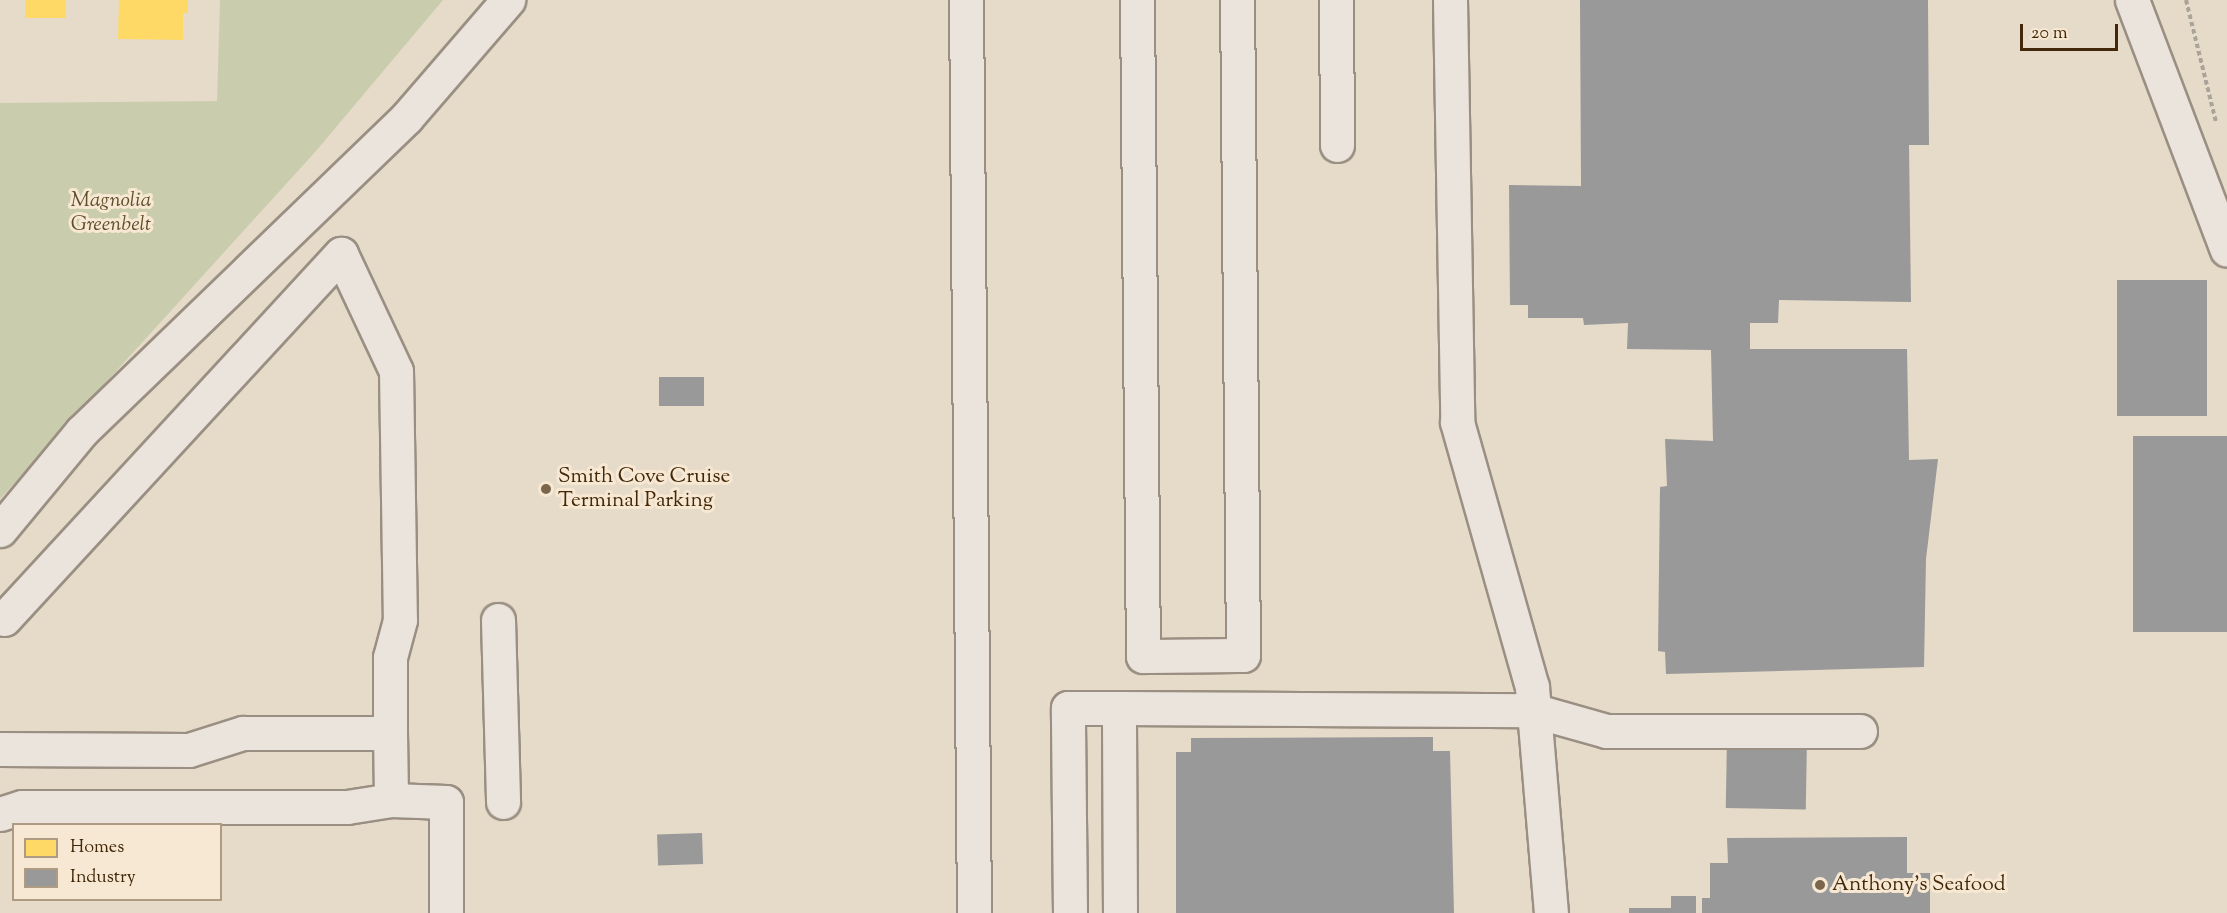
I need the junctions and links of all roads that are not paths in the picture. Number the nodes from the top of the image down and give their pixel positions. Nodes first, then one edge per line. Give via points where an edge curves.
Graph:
1 (508, 0) edge
2 (966, 0) edge
3 (1137, 0) edge
4 (1237, 0) edge
5 (1336, 0) edge
6 (1450, 0) edge
7 (2132, 0) edge
8 (1337, 145) dead end
9 (2227, 250) edge
10 (0, 530) edge
11 (4, 619) dead end
12 (498, 620) dead end
13 (1119, 708) junction
14 (1532, 710) junction
15 (1860, 730) dead end
16 (390, 733) junction
17 (0, 749) edge
18 (391, 800) junction
19 (503, 802) dead end
20 (0, 814) edge
21 (446, 913) edge
22 (974, 913) edge
23 (1070, 913) edge
24 (1120, 913) edge
25 (1551, 913) edge

1 - 10 lane via 407,117 81,432
2 - 22 lane
3 - 4 lane via 1143,656 1243,655
5 - 8 lane
6 - 14 lane via 1457,422 1532,687
7 - 9 lane
11 - 16 lane via 341,254 396,371 400,620 390,657
12 - 19 lane
13 - 14 lane
13 - 23 lane via 1068,708
13 - 24 lane
14 - 15 lane via 1606,731
14 - 25 lane
16 - 17 lane via 243,733 189,750
16 - 18 lane
18 - 20 lane via 347,807 22,807
18 - 21 lane via 446,802

